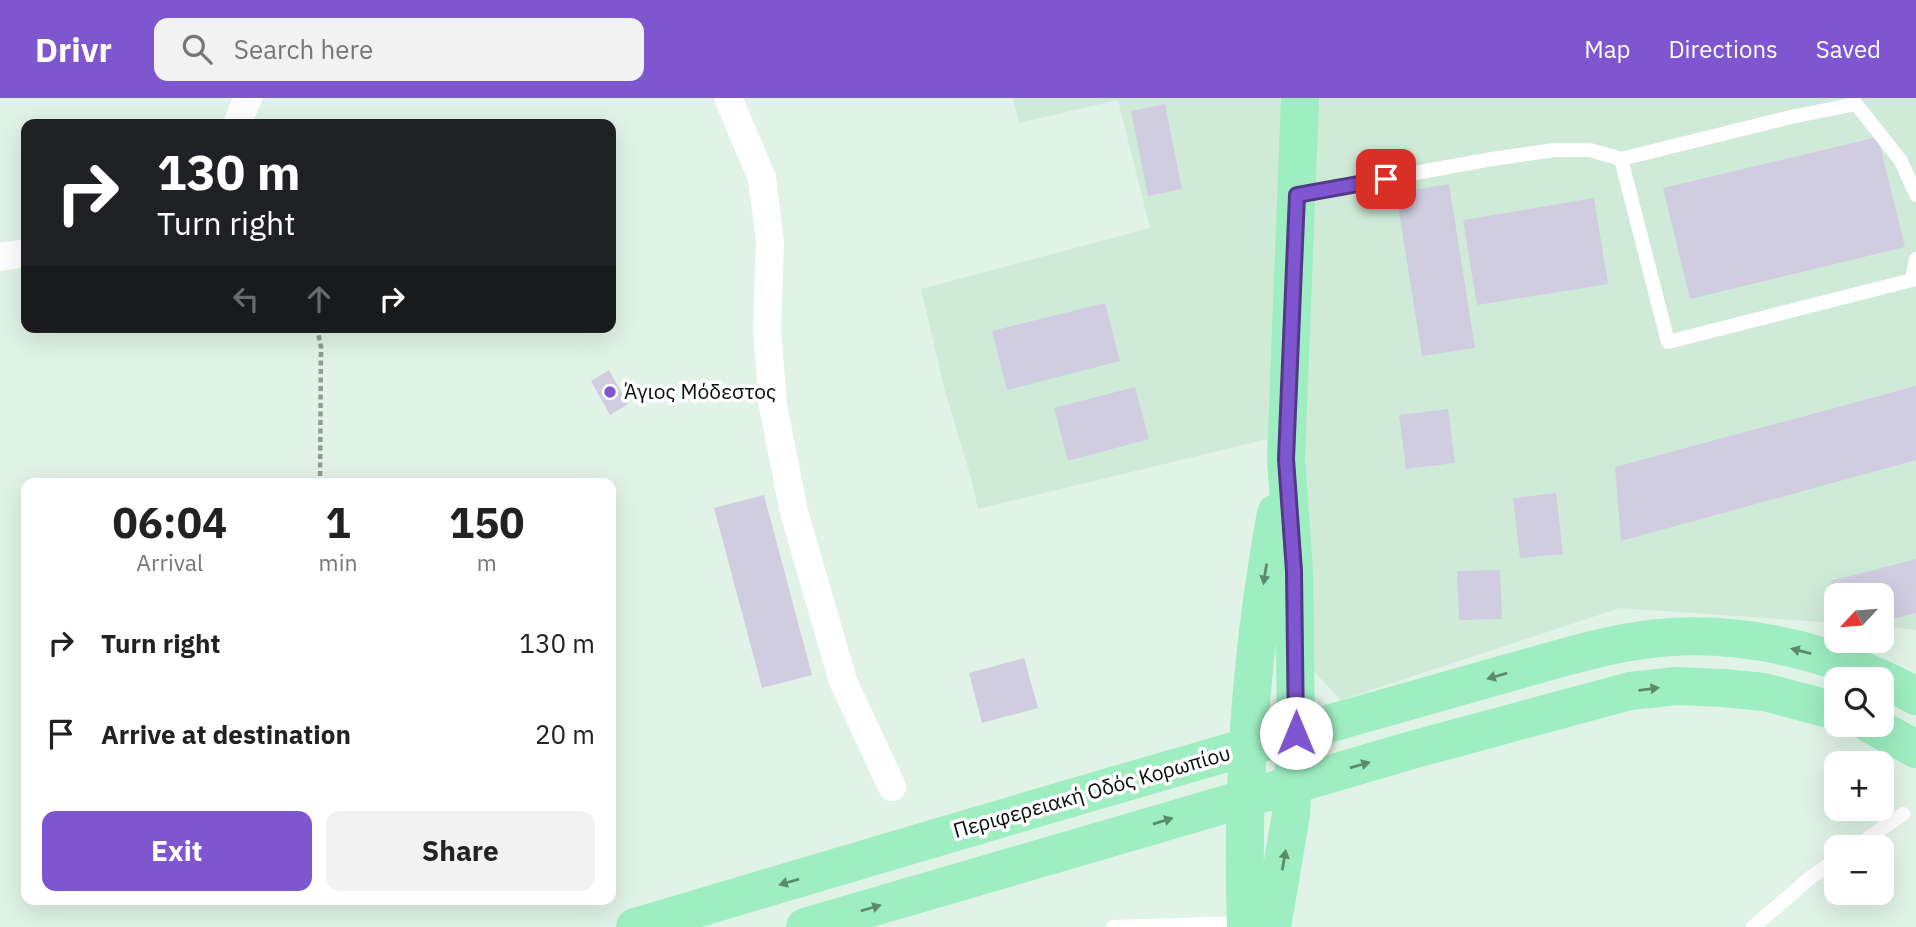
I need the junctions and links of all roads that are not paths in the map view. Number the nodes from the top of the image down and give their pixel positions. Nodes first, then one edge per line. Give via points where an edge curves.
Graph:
1 (248, 98) edge
2 (728, 98) edge
3 (1300, 98) edge
4 (239, 119) edge
5 (1621, 159) junction
6 (1297, 195) junction
7 (1916, 195) edge
8 (21, 254) edge
9 (0, 257) edge
10 (1916, 259) edge
11 (1286, 459) junction
12 (1916, 696) edge
13 (1824, 708) edge
14 (1296, 733) junction
15 (1894, 737) edge
16 (1249, 746) junction
17 (1916, 749) edge
18 (1294, 784) junction
19 (892, 787) dead end
20 (1246, 798) junction
21 (1903, 814) dead end
22 (1872, 835) edge
23 (1824, 868) edge
24 (1255, 926) edge
25 (635, 927) edge
26 (805, 927) edge
27 (1113, 927) edge
28 (1753, 927) edge

1 - 4 street
2 - 19 street via 762,178 770,240 767,329 773,406 794,512 843,681
3 - 6 main road
5 - 6 lane via 1590,150 1555,150
5 - 7 lane via 1856,104 1902,161
5 - 10 lane via 1668,342 1912,280
6 - 11 main road
8 - 9 street
11 - 14 main road via 1294,571
11 -> 16 main road via 1264,579
12 -> 14 main road, Περιφερειακή Οδός Κορωπίου via 1828,658 1776,645 1674,637 1563,657
18 -> 13 main road via 1630,691 1676,686 1737,689
14 - 16 main road, Περιφερειακή Οδός Κορωπίου
14 - 18 main road
15 - 17 main road
16 - 20 main road
16 -> 25 main road, Περιφερειακή Οδός Κορωπίου
18 - 20 main road
24 -> 18 main road via 1287,846
20 - 24 main road via 1244,853
26 -> 20 main road
21 - 22 lane
23 - 28 lane
24 - 27 lane

